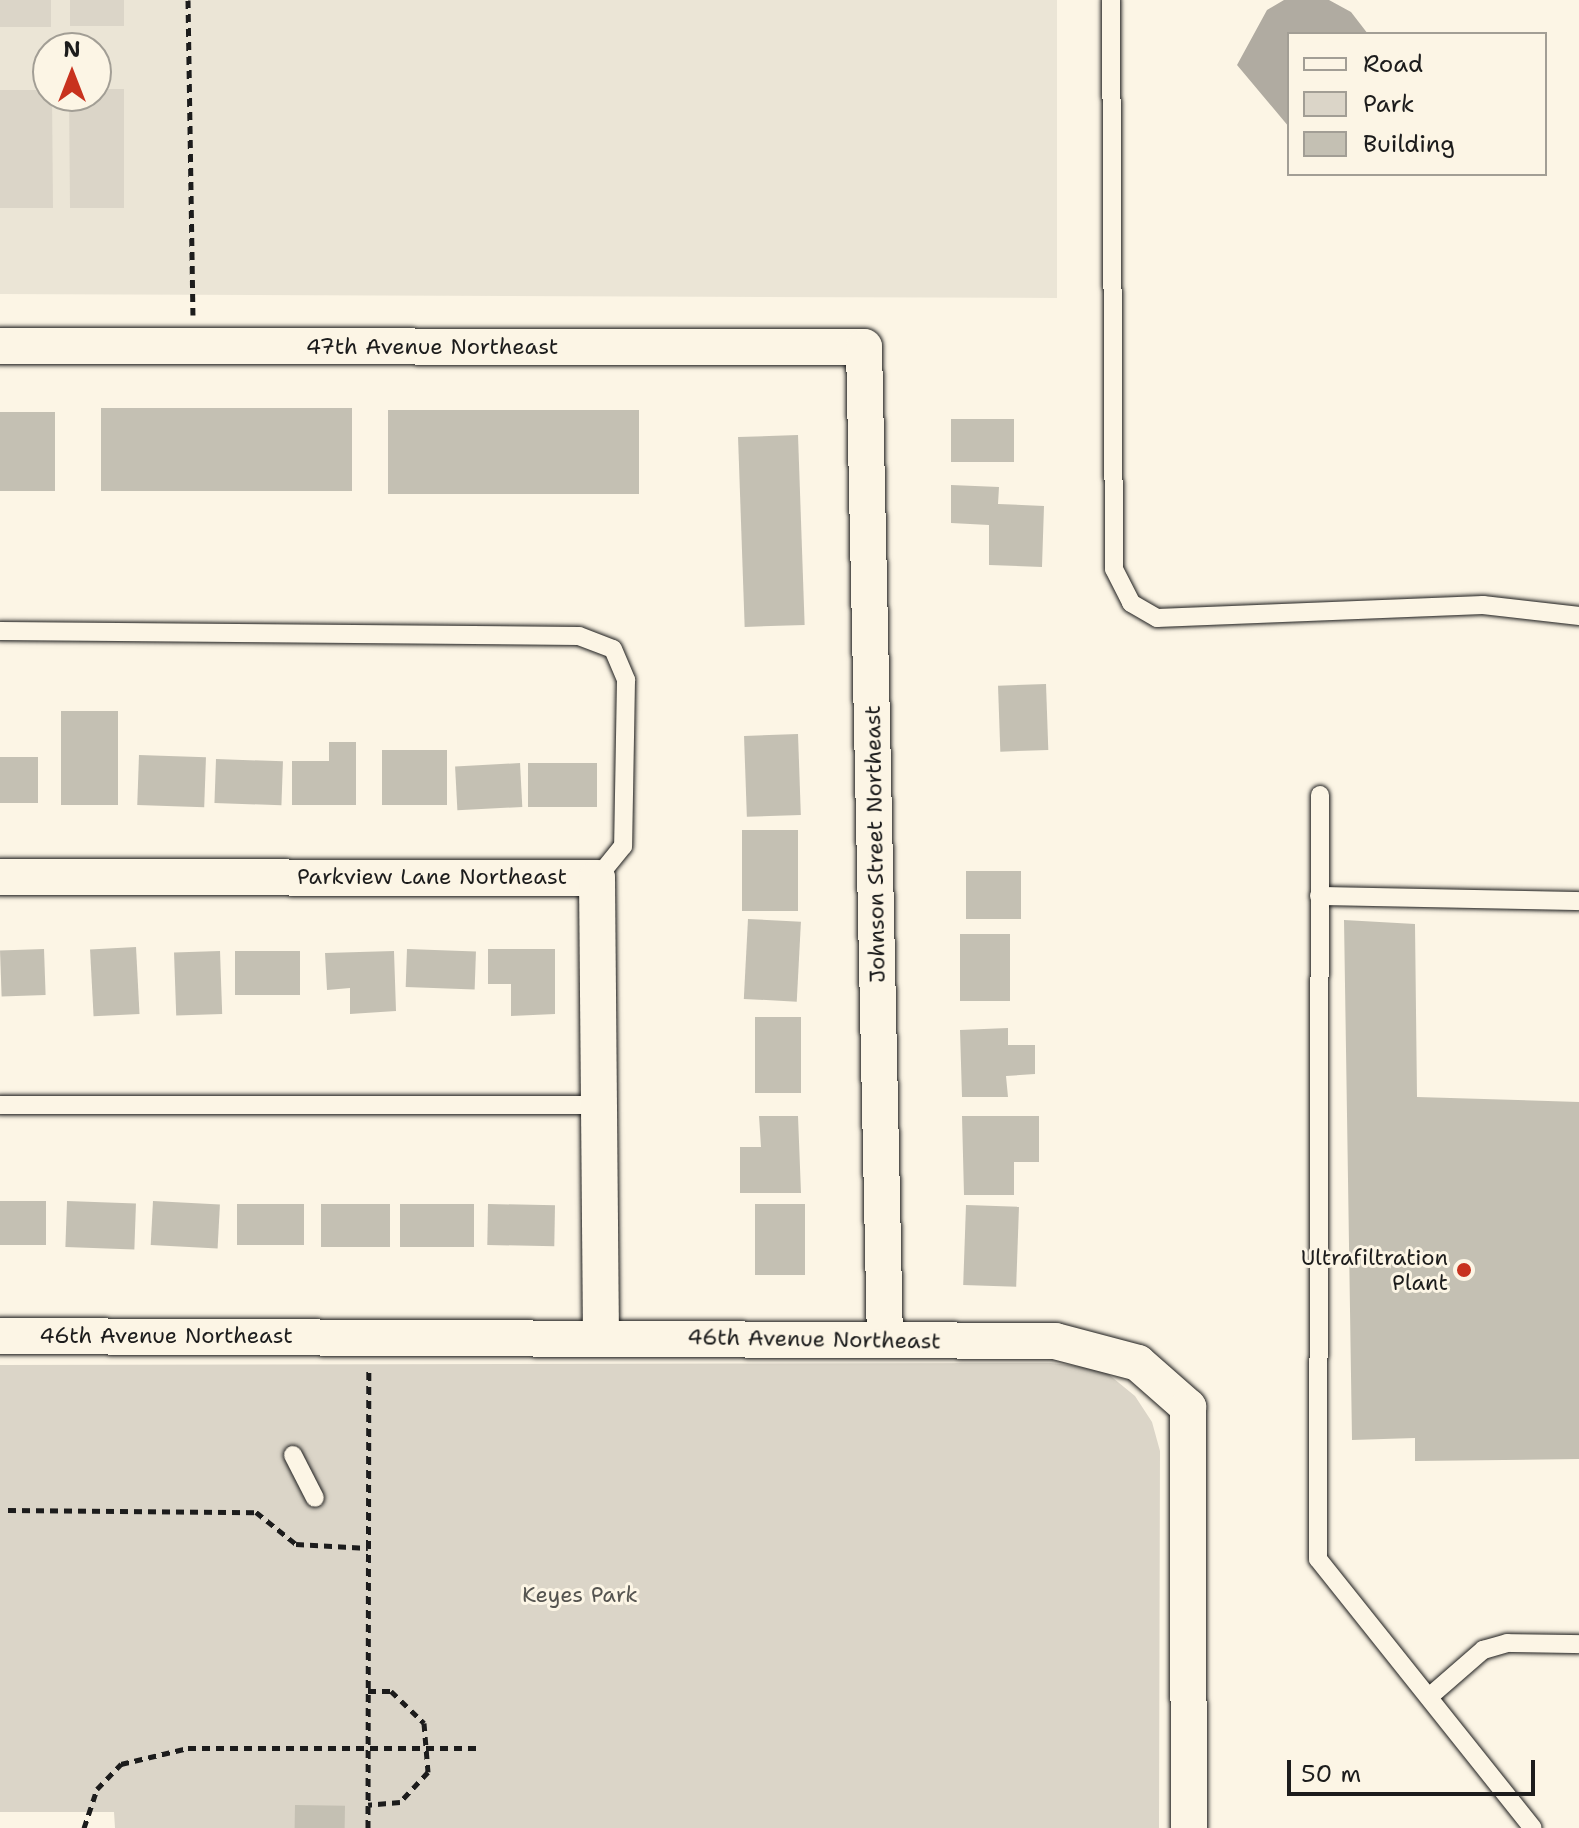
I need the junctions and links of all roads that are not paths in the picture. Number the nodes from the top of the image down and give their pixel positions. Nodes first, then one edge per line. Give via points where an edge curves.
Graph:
1 (1111, 0) edge
2 (0, 346) edge
3 (864, 347) joint
4 (1579, 616) edge
5 (0, 631) edge
6 (1320, 795) dead end
7 (0, 877) edge
8 (597, 878) junction
9 (1319, 896) junction
10 (1579, 901) edge
11 (0, 1105) edge
12 (600, 1105) junction
13 (0, 1336) edge
14 (601, 1337) junction
15 (885, 1340) junction
16 (293, 1455) dead end
17 (315, 1498) dead end
18 (1579, 1644) edge
19 (1429, 1697) junction
20 (1189, 1828) edge
21 (1533, 1828) edge

1 - 4 lane via 1114,569 1131,603 1157,618 1483,605
2 - 3 street, 47th Avenue Northeast
3 - 15 street, Johnson Street Northeast
5 - 8 lane via 579,636 613,649 626,680 623,846
6 - 9 lane
7 - 8 street, Parkview Lane Northeast
8 - 12 street, Parkview Lane Northeast
9 - 10 lane
9 - 19 lane via 1318,1559
11 - 12 lane
12 - 14 street, Parkview Lane Northeast
13 - 14 street, 46th Avenue Northeast
14 - 15 street, 46th Avenue Northeast
15 - 20 street, 46th Avenue Northeast via 1055,1341 1138,1363 1188,1407
16 - 17 lane
18 - 19 lane via 1507,1643 1483,1650
19 - 21 lane

